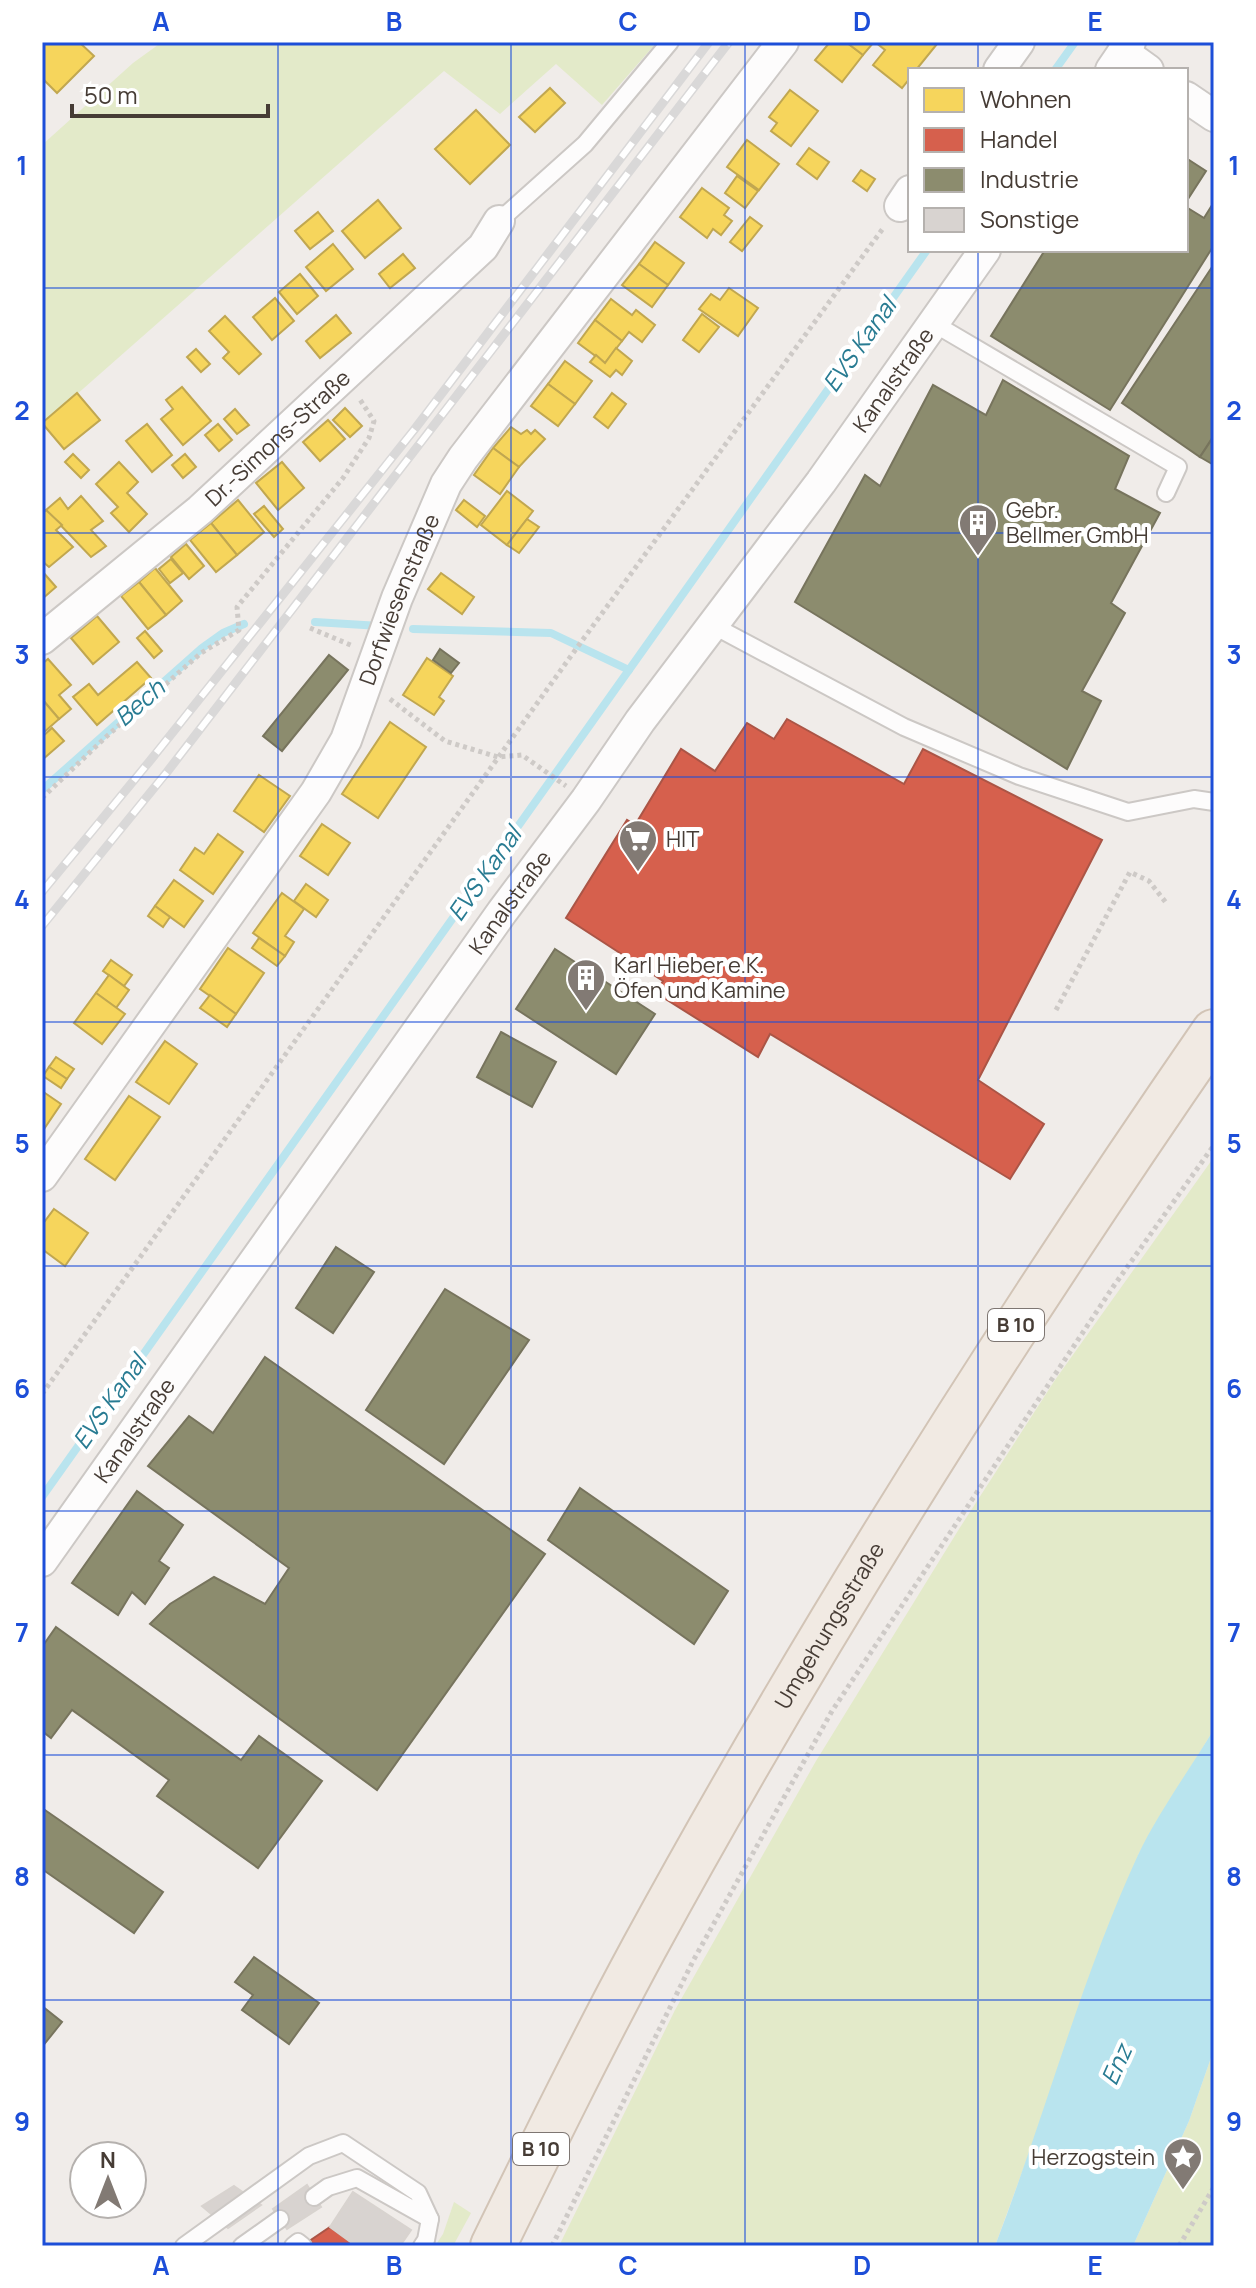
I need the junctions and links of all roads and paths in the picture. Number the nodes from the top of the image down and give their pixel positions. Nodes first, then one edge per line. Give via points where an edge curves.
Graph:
1 (670, 42) edge
2 (783, 42) edge
3 (1019, 42) edge
4 (1121, 55) edge
5 (1000, 68) edge
6 (1144, 68) edge
7 (1188, 98) edge
8 (1214, 116) edge
9 (905, 199) edge
10 (499, 221) joint
11 (984, 252) edge
12 (933, 323) junction
13 (344, 377) junction
14 (1166, 493) dead end
15 (714, 626) junction
16 (310, 628) dead end
17 (42, 639) edge
18 (377, 656) junction
19 (366, 686) junction
20 (498, 757) junction
21 (42, 798) edge
22 (586, 800) junction
23 (1214, 802) edge
24 (1167, 904) dead end
25 (1056, 1010) dead end
26 (1214, 1032) edge
27 (1214, 1145) edge
28 (42, 1176) edge
29 (42, 1394) edge
30 (42, 1561) edge
31 (1214, 2187) edge
32 (314, 2197) dead end
33 (280, 2219) dead end
34 (430, 2219) junction
35 (194, 2244) edge
36 (242, 2246) edge
37 (293, 2246) edge
38 (303, 2246) edge
39 (422, 2246) edge
40 (493, 2246) edge
41 (552, 2246) edge
42 (1179, 2246) edge

1 - 10 lane via 585,144
2 - 18 street, Dorfwiesenstraße via 463,458 446,484
3 - 5 street
4 - 6 street
7 - 8 street
9 - 20 path
10 - 13 street, Dr.-Simons-Straße via 483,247
11 - 12 street, Kanalstraße
12 - 14 lane via 1178,467
12 - 15 street, Kanalstraße
13 - 17 street, Dr.-Simons-Straße via 200,510
13 - 21 path via 374,421 369,438 343,478 237,607 239,630 201,653
15 - 22 street, Kanalstraße
15 - 23 lane via 904,727 1019,776 1128,812 1194,799
16 - 18 path
18 - 19 street, Dorfwiesenstraße
19 - 20 path via 445,741
19 - 28 street, Dorfwiesenstraße via 346,740 316,792
20 - 22 path via 522,755
20 - 29 path
22 - 30 street, Kanalstraße
24 - 25 path via 1149,881 1130,872
26 - 40 main road, Umgehungsstraße / B 10 via 946,1434 774,1717 642,1951
27 - 41 path via 1113,1287 832,1711 693,1961
31 - 42 path
32 - 34 lane via 357,2178
33 - 36 lane
34 - 35 lane via 418,2193 343,2143 309,2156
34 - 39 lane
37 - 38 lane

